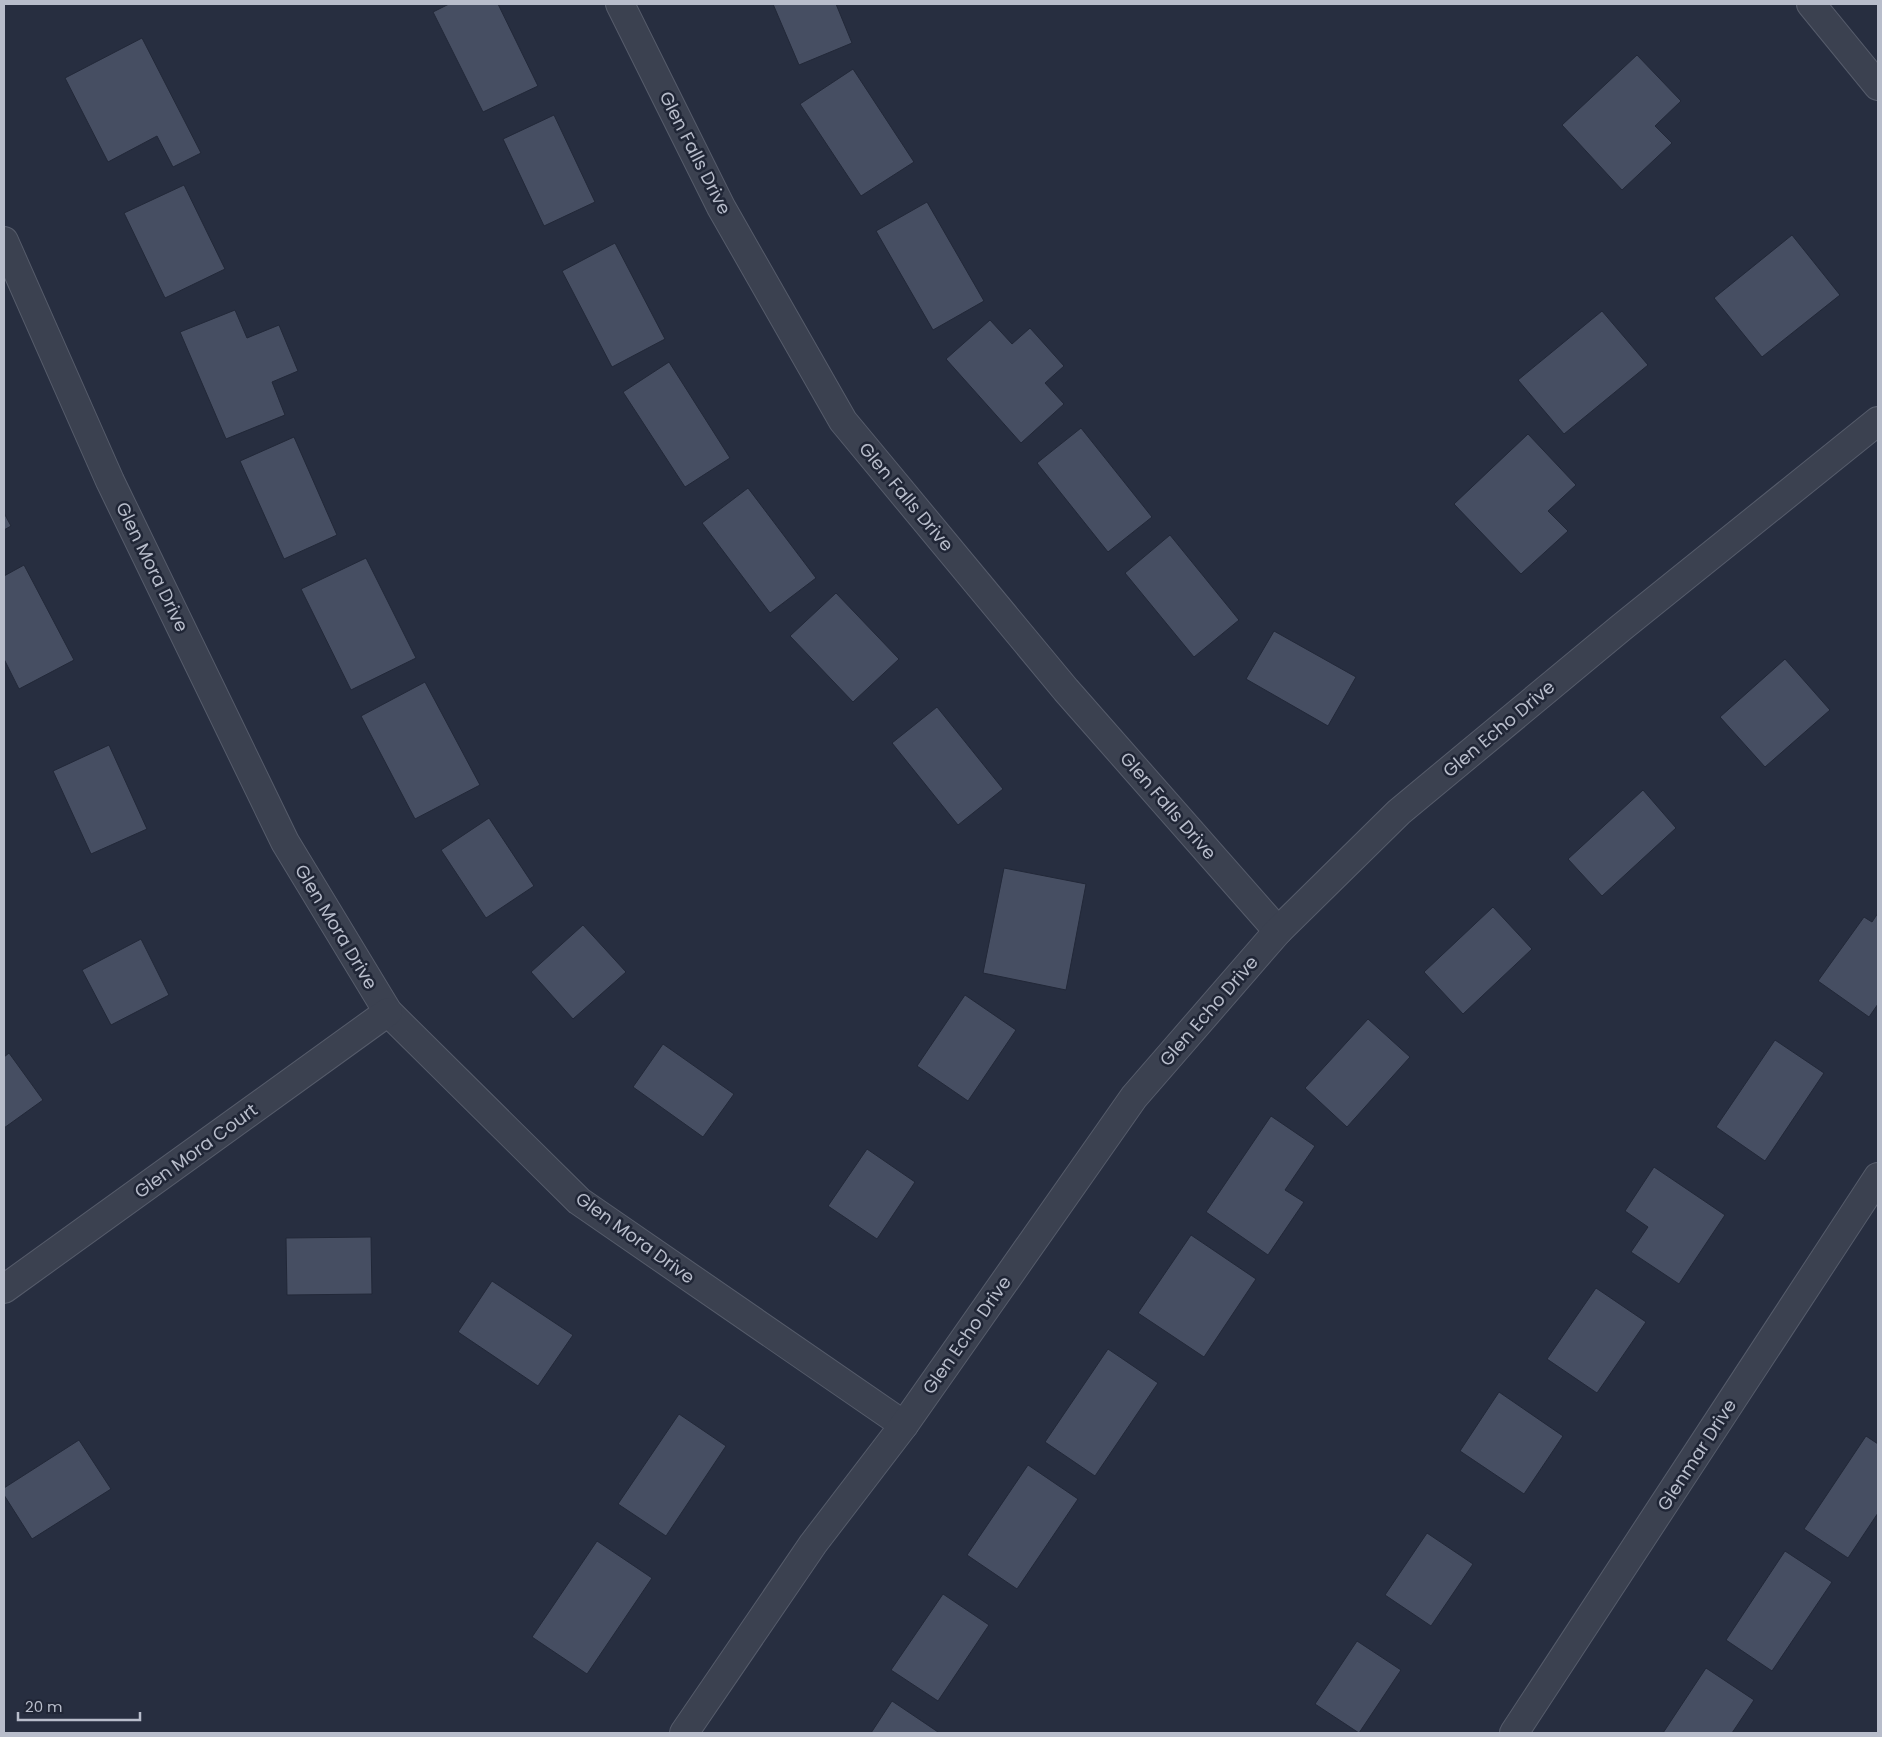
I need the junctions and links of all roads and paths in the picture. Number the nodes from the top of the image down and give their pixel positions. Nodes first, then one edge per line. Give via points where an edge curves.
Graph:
1 (620, 4) edge
2 (1811, 4) edge
3 (1878, 86) edge
4 (4, 241) edge
5 (1878, 421) edge
6 (1278, 930) junction
7 (388, 1012) junction
8 (1878, 1177) edge
9 (4, 1289) edge
10 (904, 1426) junction
11 (684, 1733) edge
12 (1514, 1733) edge

1 - 6 street, Glen Falls Drive via 721,207 843,421 1066,690
2 - 3 street
4 - 7 street, Glen Mora Drive via 110,480 285,842
5 - 6 street, Glen Echo Drive via 1399,812
6 - 10 street, Glen Echo Drive via 1134,1097
7 - 9 street, Glen Mora Court
7 - 10 street, Glen Mora Drive via 580,1201
8 - 12 street, Glenmar Drive
10 - 11 street, Glen Echo Drive via 813,1544

